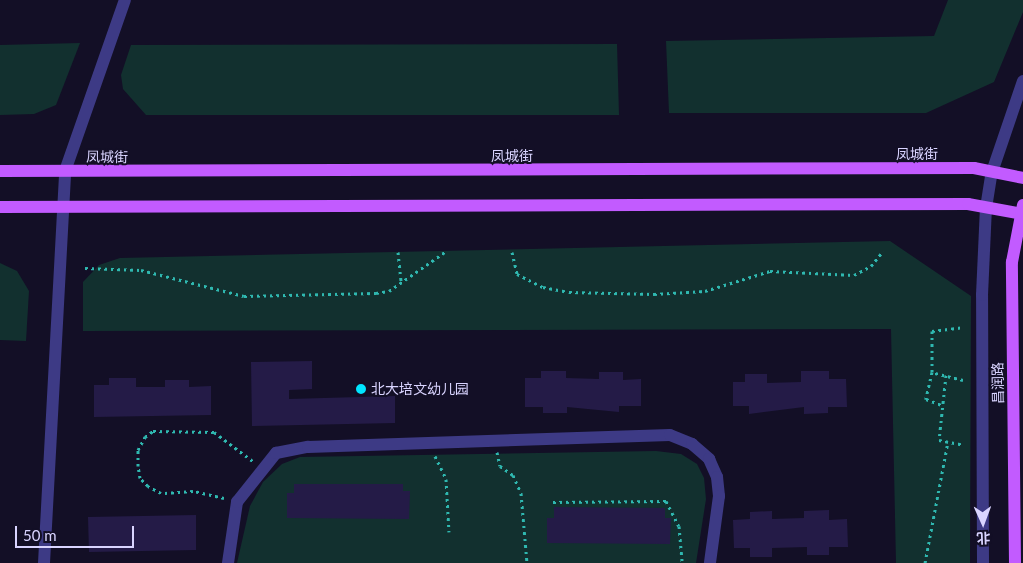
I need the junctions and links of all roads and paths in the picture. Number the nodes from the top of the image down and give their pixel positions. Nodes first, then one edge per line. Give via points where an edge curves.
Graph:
1 (125, 0) edge
2 (1023, 81) edge
3 (0, 171) edge
4 (65, 172) junction
5 (992, 172) junction
6 (1023, 178) edge
7 (0, 207) edge
8 (62, 207) junction
9 (986, 208) junction
10 (1022, 211) edge
11 (883, 251) dead end
12 (398, 252) dead end
13 (445, 252) dead end
14 (512, 252) dead end
15 (85, 268) dead end
16 (401, 282) junction
17 (964, 327) dead end
18 (932, 372) junction
19 (946, 375) junction
20 (963, 380) dead end
21 (942, 405) junction
22 (495, 441) junction
23 (948, 442) junction
24 (425, 443) junction
25 (964, 445) dead end
26 (261, 468) junction
27 (236, 502) junction
28 (553, 502) dead end
29 (450, 532) dead end
30 (44, 563) edge
31 (228, 563) edge
32 (527, 563) edge
33 (682, 563) edge
34 (710, 563) edge
35 (925, 563) edge
36 (983, 563) edge
37 (1014, 563) edge

1 - 4 street
2 - 5 street
3 - 4 main road, 凤城街
4 - 5 main road, 凤城街
4 - 8 street
5 - 6 main road, 凤城街
5 - 9 street
7 - 8 main road
8 - 9 main road via 968,204
8 - 30 street
9 - 10 main road
9 - 36 street
10 - 37 main road, 昌润路 via 1012,262
11 - 14 path via 871,266 854,275 786,270 705,291 654,294 569,292 543,286 517,274
12 - 16 path
13 - 16 path
15 - 16 path via 141,270 244,296 376,293
17 - 18 path via 932,331
18 - 19 path
18 - 21 path via 926,399
19 - 20 path
19 - 21 path
21 - 23 path via 939,440
22 - 24 street
22 - 32 path via 500,466 512,476 521,493
22 - 34 street via 670,435 692,444 709,459 717,477 719,496
23 - 25 path
23 - 35 path
24 - 26 street via 308,447 276,453
24 - 29 path via 446,479
26 - 27 street
26 - 27 path via 214,432 153,431 145,437 138,450 138,466 140,478 148,486 161,492 192,491
27 - 31 street
28 - 33 path via 666,501 678,526

